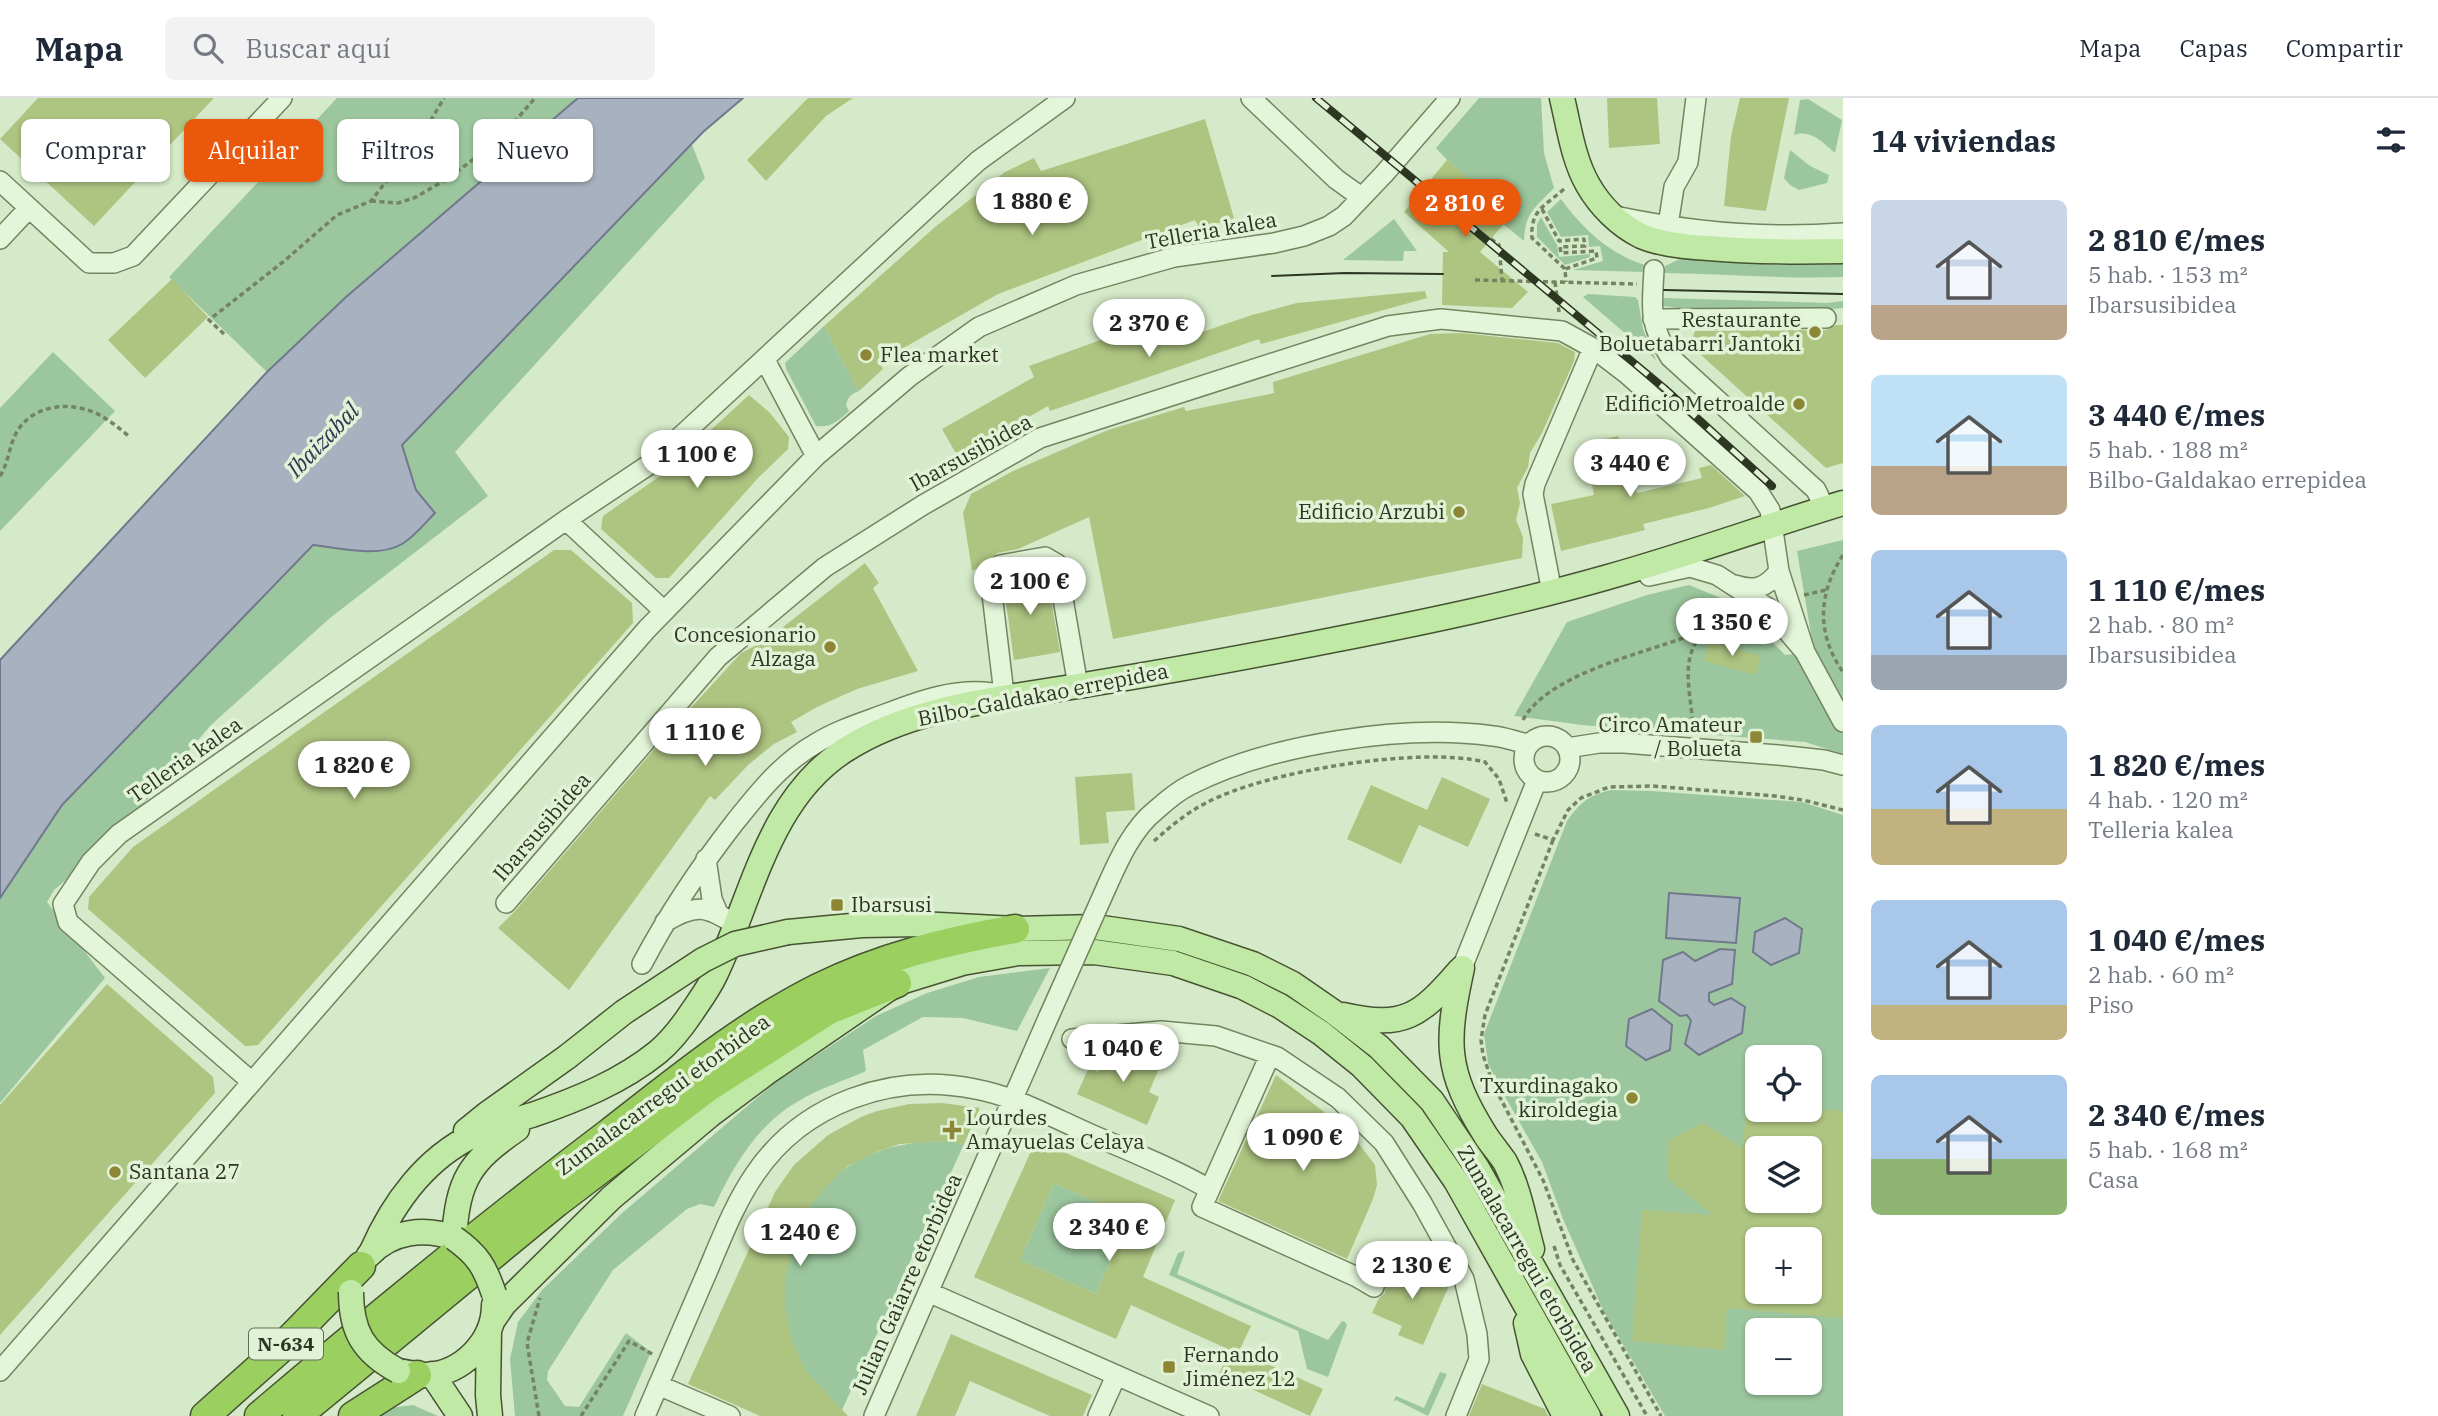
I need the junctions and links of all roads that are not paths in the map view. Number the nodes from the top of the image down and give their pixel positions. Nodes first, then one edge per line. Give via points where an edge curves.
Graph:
1 (282, 98) edge
2 (1065, 98) edge
3 (1251, 98) edge
4 (1450, 98) edge
5 (1562, 98) edge
6 (1696, 98) edge
7 (0, 181) edge
8 (1362, 197) junction
9 (29, 208) junction
10 (1612, 215) junction
11 (1668, 225) junction
12 (1843, 233) edge
13 (0, 239) edge
14 (1843, 251) edge
15 (1653, 277) road end
16 (1653, 314) junction
17 (1826, 318) dead end
18 (1593, 348) junction
19 (765, 360) junction
20 (816, 456) junction
21 (1834, 506) edge
22 (566, 520) junction
23 (1773, 536) junction
24 (1779, 570) junction
25 (1606, 578) junction
26 (1730, 583) junction
27 (1552, 592) junction
28 (664, 611) junction
29 (1805, 652) junction
30 (1078, 687) junction
31 (1012, 695) junction
32 (1843, 722) edge
33 (1529, 744) junction
34 (1567, 748) junction
35 (1843, 765) edge
36 (1537, 780) junction
37 (706, 859) junction
38 (506, 903) dead end
39 (727, 919) junction
40 (664, 922) junction
41 (1016, 929) junction
42 (642, 964) dead end
43 (1462, 968) junction
44 (897, 983) junction
45 (1335, 1013) junction
46 (1072, 1039) dead end
47 (1270, 1055) junction
48 (252, 1082) junction
49 (1012, 1101) junction
50 (540, 1112) junction
51 (434, 1160) junction
52 (1209, 1189) junction
53 (454, 1238) junction
54 (366, 1259) junction
55 (1539, 1280) junction
56 (1374, 1287) dead end
57 (928, 1292) junction
58 (1518, 1292) junction
59 (397, 1316) junction
60 (491, 1325) junction
61 (0, 1370) edge
62 (416, 1373) junction
63 (1116, 1376) junction
64 (658, 1385) junction
65 (205, 1416) edge
66 (259, 1416) edge
67 (297, 1416) edge
68 (353, 1416) edge
69 (460, 1416) edge
70 (491, 1416) edge
71 (645, 1416) edge
72 (730, 1416) edge
73 (874, 1416) edge
74 (1098, 1416) edge
75 (1209, 1416) edge
76 (1456, 1416) edge
77 (1565, 1416) edge
78 (1588, 1416) edge
79 (1617, 1416) edge

1 - 9 street via 133,257 89,263
2 - 19 street, Telleria kalea via 978,161
3 - 8 street via 1336,179
4 - 8 street, Telleria kalea
5 - 10 main road via 1586,183
6 - 11 street via 1688,162 1674,187
7 - 9 street
8 - 20 street, Telleria kalea via 1344,216 1304,236 1174,257 1076,285 979,327 910,376
9 - 13 street
10 - 11 street
10 - 14 main road via 1643,236 1675,245 1753,252
11 - 12 street via 1740,235
15 - 16 street
16 - 17 street
16 - 21 street via 1656,335 1670,357
18 - 23 street, Ibarsusibidea via 1758,491 1770,510
18 - 27 street via 1533,494
18 - 38 street, Ibarsusibidea via 1562,331 1441,319 1388,326 1029,444 825,567 718,657
19 - 20 street
19 - 22 street, Telleria kalea via 653,462
20 - 28 street, Telleria kalea
21 - 23 main road, Bilbo-Galdakao errepidea via 1799,518
22 - 28 street
22 - 48 street, Telleria kalea via 119,834 91,862 63,904 68,922
23 - 24 street, Ibarsusibidea
23 - 25 main road, Bilbo-Galdakao errepidea via 1737,538
24 - 26 street via 1770,583 1756,589
24 - 29 street, Ibarsusibidea
25 - 26 street, Bilbo-Galdakao errepidea via 1636,579 1690,566
25 - 27 main road, Bilbo-Galdakao errepidea
26 - 29 street, Bilbo-Galdakao errepidea via 1768,608
27 - 30 main road, Bilbo-Galdakao errepidea via 1334,640
28 - 48 street, Telleria kalea
29 - 32 street, Bilbo-Galdakao errepidea
30 - 31 main road, Bilbo-Galdakao errepidea
30 - 31 street via 1057,564 1045,557 1000,565 990,577
31 - 37 street via 980,691 933,696 816,743 772,777
31 - 39 main road, Bilbo-Galdakao errepidea via 900,723 844,750 820,769 783,816
33 - 34 street via 1546,736
33 - 36 street via 1524,764
33 - 49 street, Julian Gaiarre etorbidea, bridge via 1493,736 1390,735 1250,761 1189,785 1153,811 1132,839
34 - 35 street via 1624,743 1779,755
34 - 36 street via 1570,757 1563,775 1546,782
36 - 43 street
37 - 39 street via 712,899
37 - 40 street
39 - 40 street via 701,907
39 - 50 main road, Bilbo-Galdakao errepidea via 714,979 662,1049 609,1084
40 - 42 street
41 - 45 main road, Zumalacarregui etorbidea via 1095,927 1179,939 1253,964
41 - 51 main road, bridge via 862,925 788,932 735,944 624,1012 487,1114
41 - 59 highway, Zumalacarregui etorbidea via 912,951 818,988 780,1010 713,1053 495,1220
43 - 45 main road via 1418,1012 1393,1021
43 - 55 main road via 1450,1040 1456,1079 1517,1189
44 - 58 main road, Zumalacarregui etorbidea via 1018,953 1094,952 1173,963 1243,987 1321,1033 1362,1066 1412,1117 1455,1181
44 - 59 highway, Zumalacarregui etorbidea via 829,1010 708,1088
44 - 60 main road via 770,1070 611,1198 503,1304
45 - 55 main road, Zumalacarregui etorbidea via 1379,1047 1432,1101 1477,1168
46 - 47 street via 1161,1031 1216,1036
47 - 52 street
47 - 76 street via 1338,1098 1384,1143 1464,1279 1479,1359
48 - 61 street, Telleria kalea
49 - 52 street
49 - 57 street, Julian Gaiarre etorbidea
49 - 64 street via 974,1088 910,1084 859,1096 813,1117 785,1139 755,1174 732,1215
50 - 51 main road, Bilbo-Galdakao errepidea via 475,1134
50 - 53 main road, Bilbo-Galdakao errepidea via 490,1147 468,1173
51 - 54 main road, Bilbo-Galdakao errepidea via 382,1229
52 - 56 street via 1202,1208
53 - 54 main road via 430,1231 411,1232 386,1241
53 - 60 main road, bridge via 486,1268 494,1294
54 - 62 main road, bridge via 351,1292 351,1314 362,1342 380,1361
54 - 65 highway, N-634 via 278,1352
55 - 79 main road, Zumalacarregui etorbidea
57 - 63 street
57 - 73 street, Julian Gaiarre etorbidea
58 - 77 main road via 1533,1354
58 - 78 main road, Zumalacarregui etorbidea
59 - 66 highway, Zumalacarregui etorbidea / N-634
59 - 67 highway, Zumalacarregui etorbidea / N-634
60 - 62 main road via 467,1360 446,1371
60 - 70 main road
62 - 68 highway
62 - 69 main road
63 - 74 street
63 - 75 street
64 - 71 street
64 - 72 street

